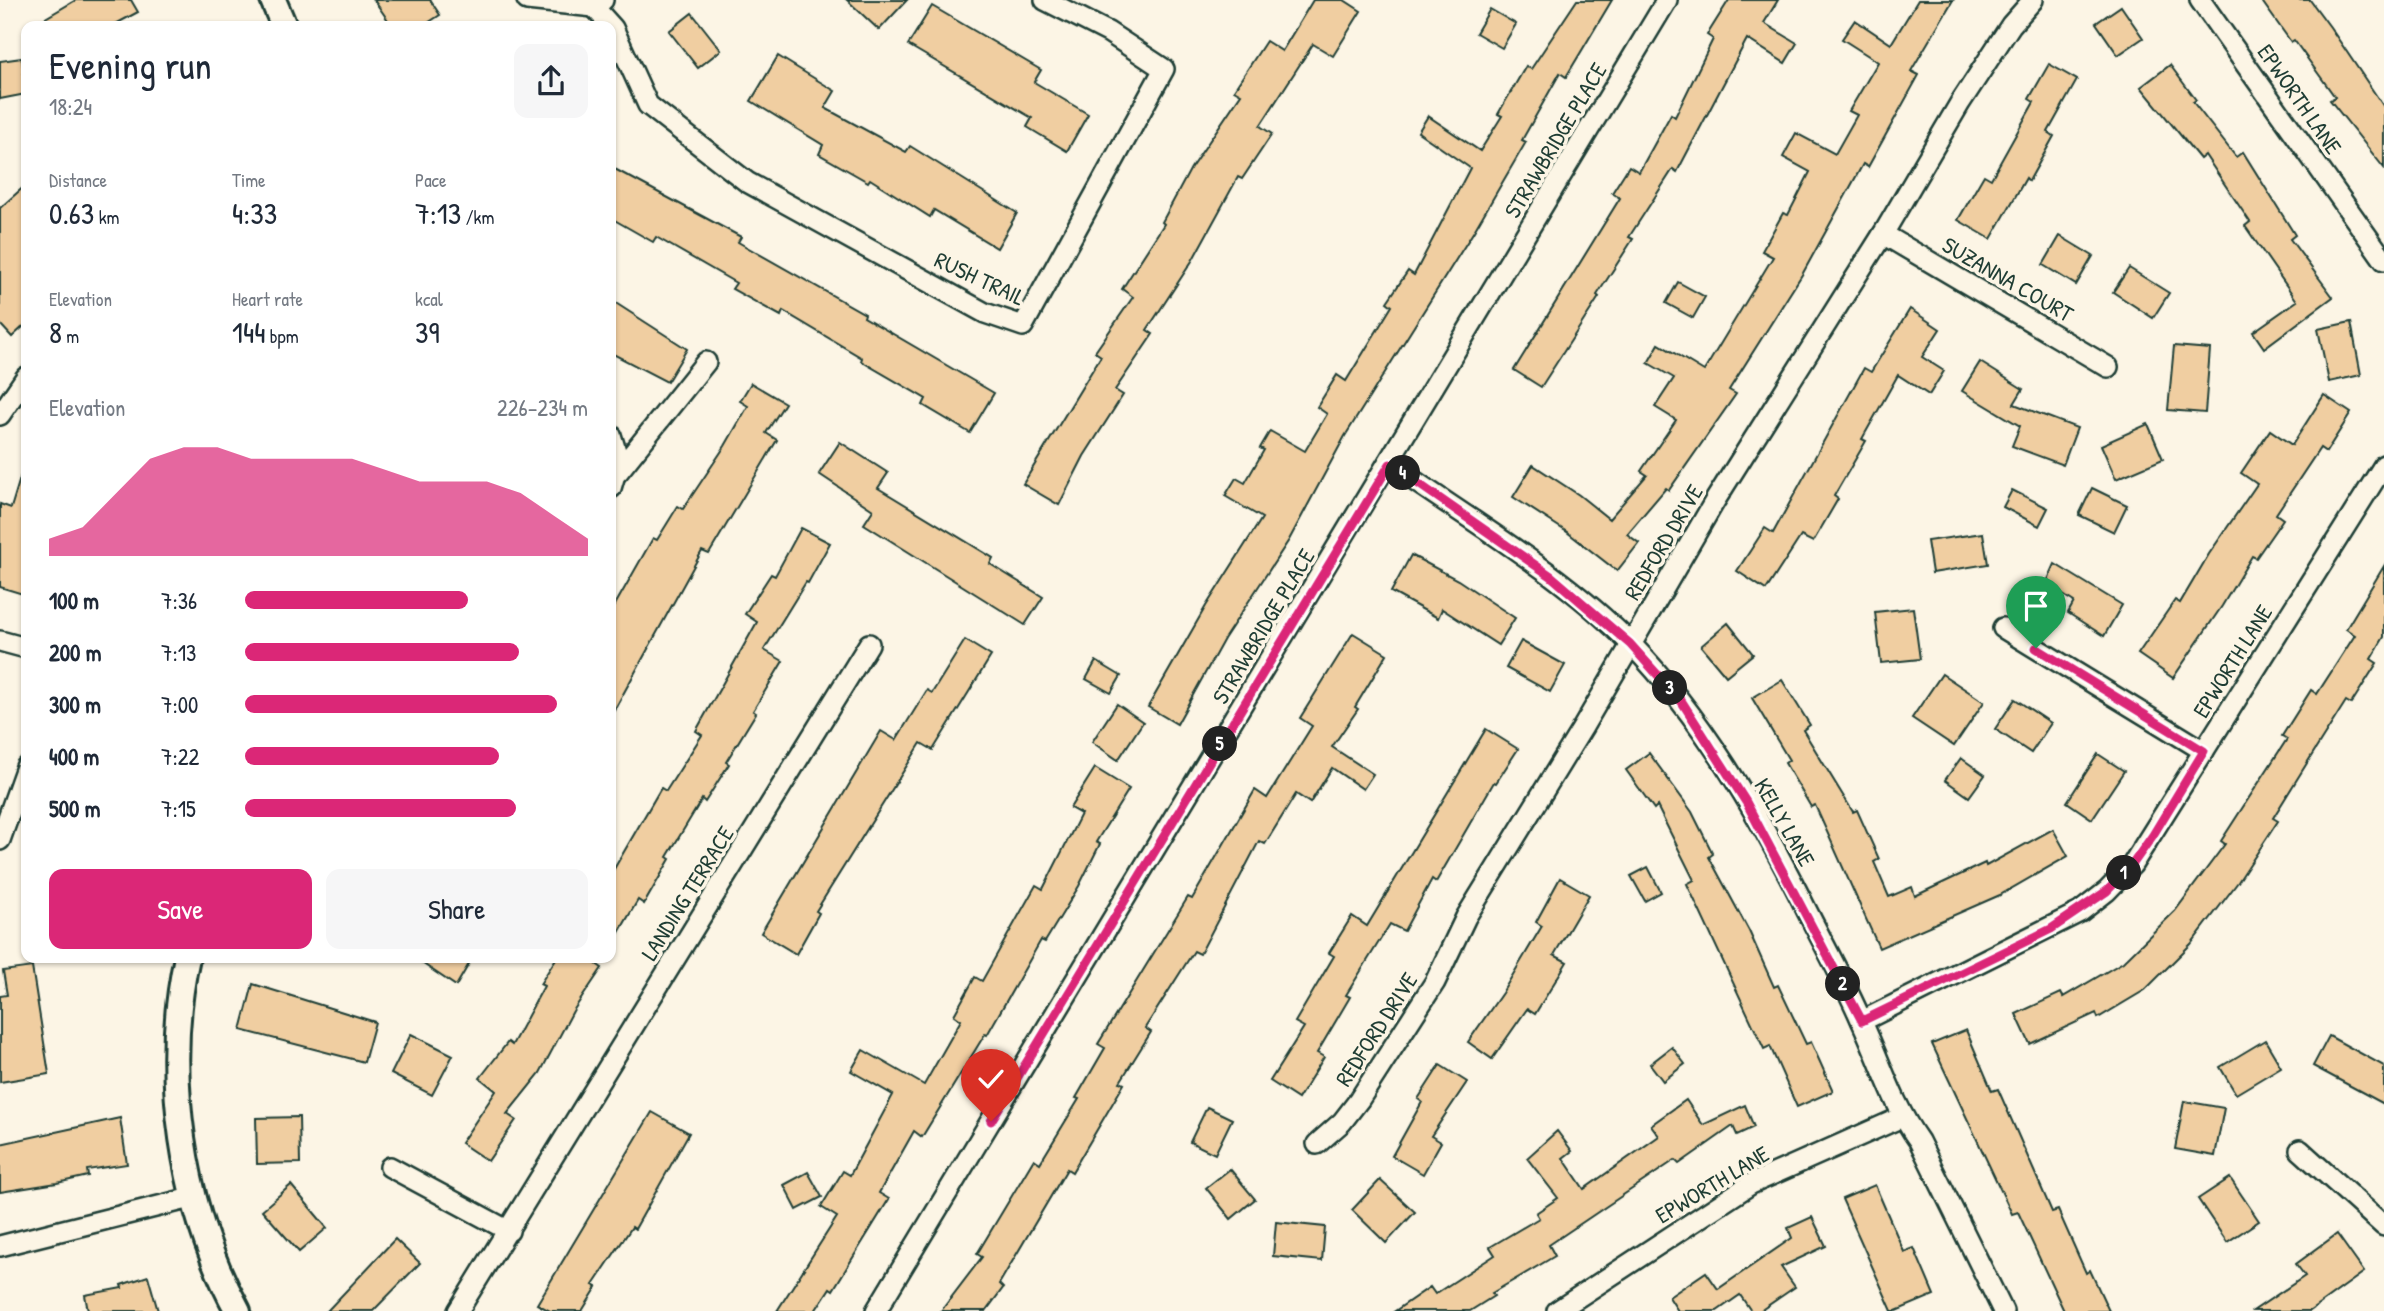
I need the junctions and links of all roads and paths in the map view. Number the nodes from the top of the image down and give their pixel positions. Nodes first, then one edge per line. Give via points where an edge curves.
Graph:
1 (273, 0) edge
2 (527, 0) edge
3 (1045, 0) edge
4 (1667, 0) edge
5 (2032, 0) edge
6 (2200, 0) edge
7 (598, 3) edge
8 (282, 21) edge
9 (609, 21) edge
10 (616, 35) edge
11 (1883, 234) junction
12 (2384, 260) edge
13 (706, 362) dead end
14 (2108, 366) dead end
15 (21, 384) edge
16 (0, 415) edge
17 (1390, 464) junction
18 (2384, 465) edge
19 (616, 477) edge
20 (2003, 628) dead end
21 (0, 641) edge
22 (869, 644) dead end
23 (1630, 644) junction
24 (21, 647) edge
25 (2204, 751) junction
26 (21, 781) edge
27 (0, 840) edge
28 (186, 963) edge
29 (1862, 1021) junction
30 (1902, 1117) junction
31 (1317, 1144) dead end
32 (2300, 1150) dead end
33 (390, 1167) dead end
34 (195, 1197) junction
35 (2384, 1226) edge
36 (509, 1231) junction
37 (0, 1246) edge
38 (238, 1311) edge
39 (458, 1311) edge
40 (876, 1311) edge
41 (1557, 1311) edge
42 (2003, 1311) edge

1 - 8 street
2 - 7 street
3 - 10 street, RUSH TRAIL via 1108,32 1164,69 1023,326 985,313 747,182 648,105
4 - 17 street, STRAWBRIDGE PLACE
5 - 11 street, REDFORD DRIVE via 1960,103
6 - 12 street, EPWORTH LANE
7 - 9 street, RUSH TRAIL
11 - 14 street, SUZANNA COURT
11 - 23 street, REDFORD DRIVE
13 - 19 street
15 - 16 street
17 - 23 street, KELLY LANE via 1551,576
17 - 40 street, STRAWBRIDGE PLACE
18 - 25 street, EPWORTH LANE
20 - 25 street
21 - 24 street
22 - 36 street, LANDING TERRACE
23 - 29 street, KELLY LANE via 1682,702 1746,802
23 - 31 street, REDFORD DRIVE via 1466,917 1435,982 1359,1100
25 - 29 street, EPWORTH LANE via 2153,835 2107,891 2051,929
26 - 27 street
28 - 34 street via 178,1034 179,1090
29 - 30 street, KELLY LANE
30 - 41 street, EPWORTH LANE via 1751,1184
30 - 42 street, KELLY LANE via 1919,1141
32 - 35 street
33 - 36 street
34 - 37 street
34 - 38 street
36 - 39 street, LANDING TERRACE

